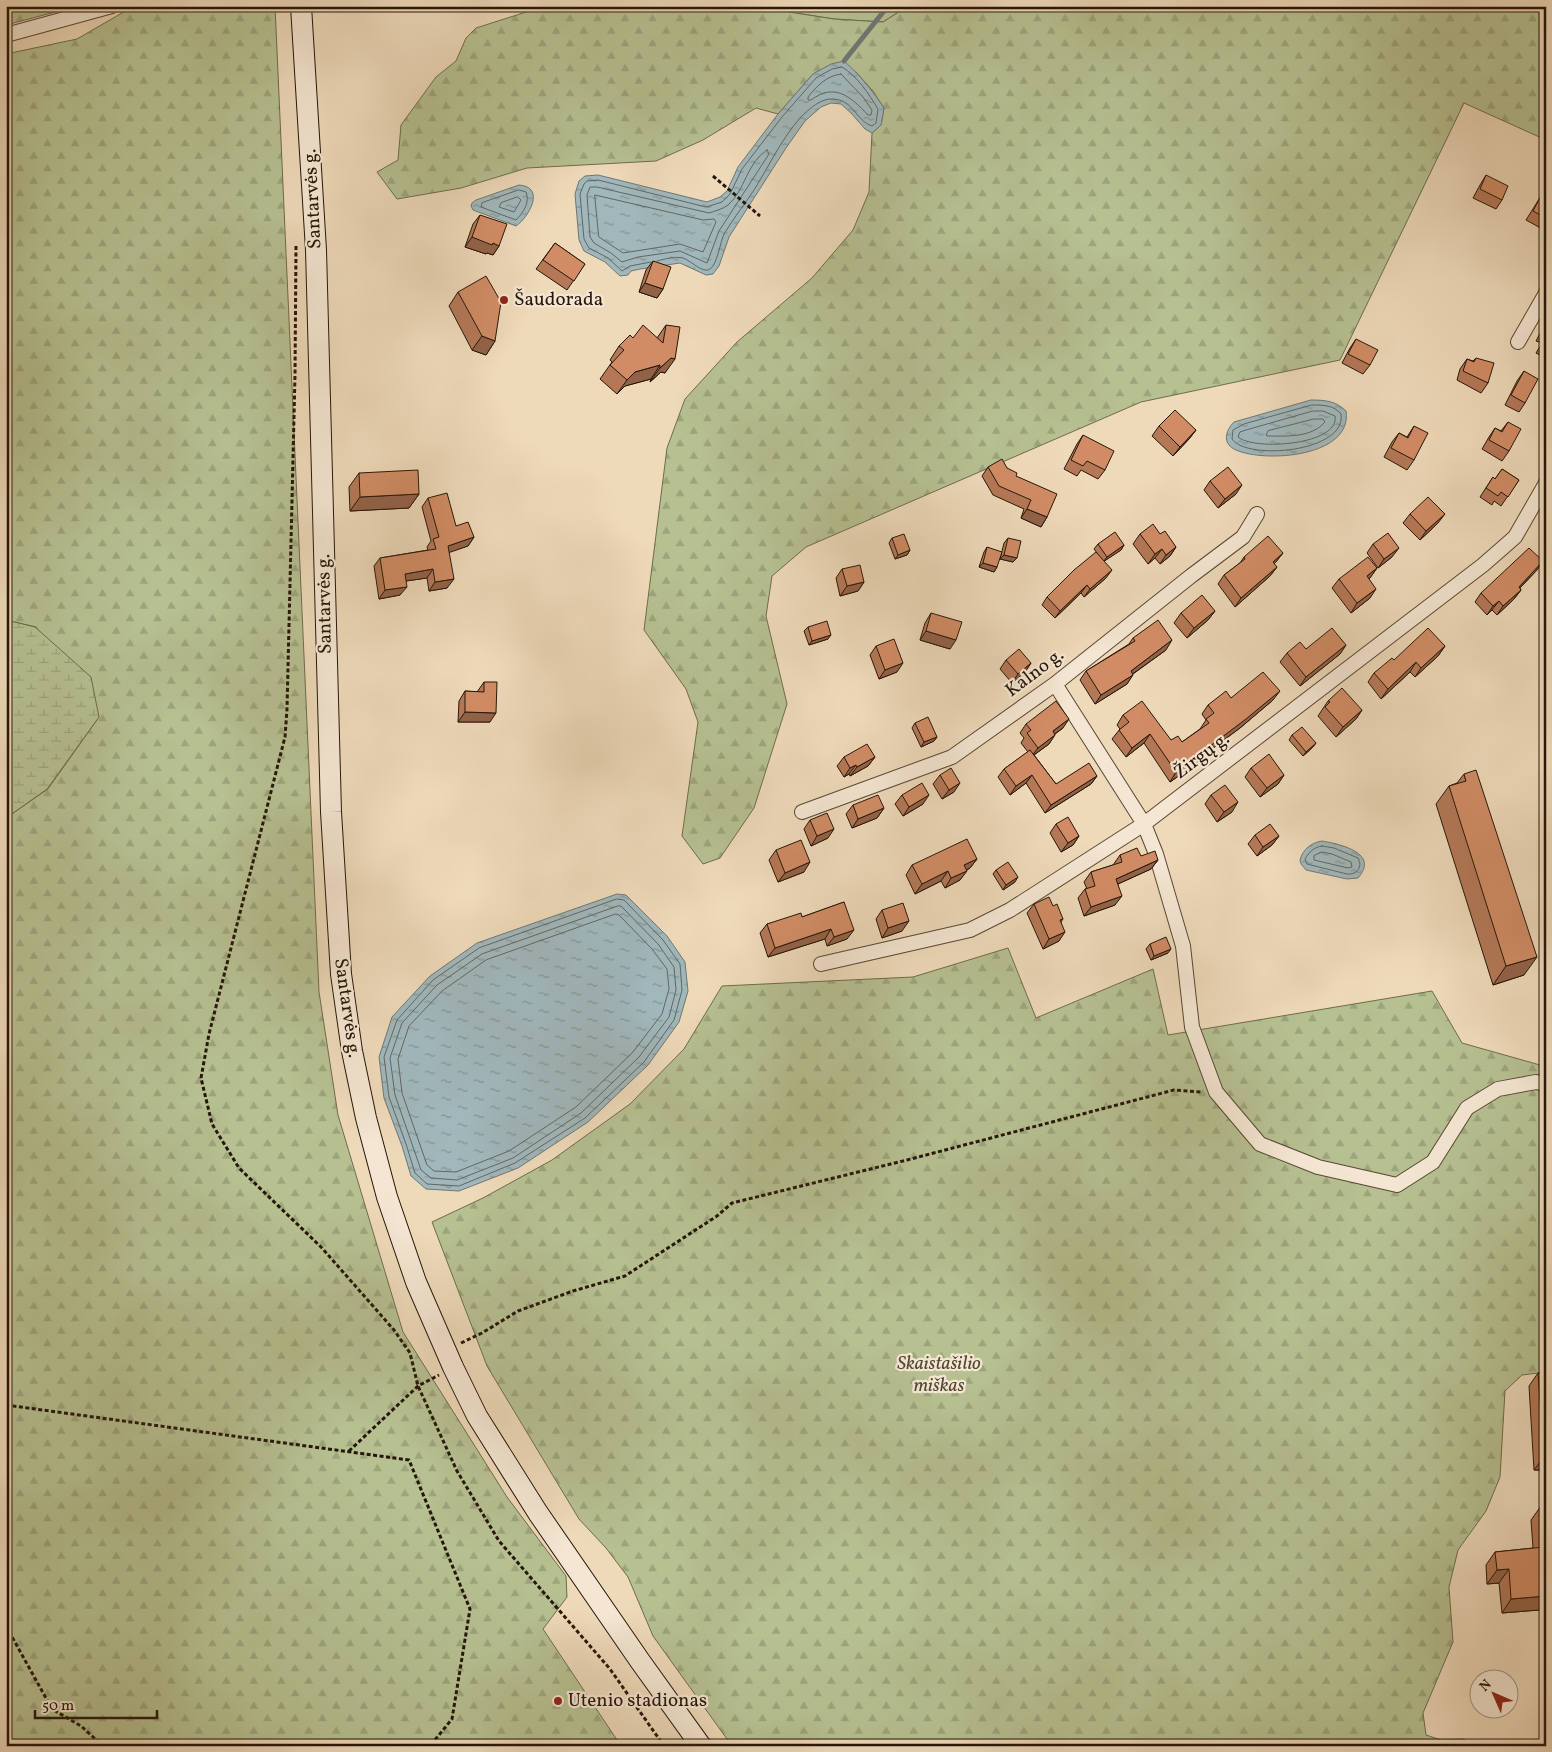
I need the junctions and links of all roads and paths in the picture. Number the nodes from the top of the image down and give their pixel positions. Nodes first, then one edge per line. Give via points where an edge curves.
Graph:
1 (112, 6) edge
2 (302, 6) edge
3 (6, 35) edge
4 (713, 176) dead end
5 (760, 216) dead end
6 (1546, 293) edge
7 (1518, 342) dead end
8 (1546, 483) edge
9 (1258, 514) dead end
10 (1055, 684) junction
11 (802, 812) dead end
12 (1144, 824) junction
13 (821, 964) dead end
14 (1546, 1084) edge
15 (1216, 1092) junction
16 (449, 1359) junction
17 (6, 1405) edge
18 (348, 1452) junction
19 (6, 1626) edge
20 (103, 1746) edge
21 (430, 1746) edge
22 (701, 1746) edge

1 - 3 street
2 - 16 main road, Santarvės g. via 316,250 330,812 341,974 352,1051 387,1197 416,1282
4 - 5 path
6 - 7 street
8 - 12 street, Žirgų g. via 1515,536 1483,565
9 - 10 street, Kalno g. via 1243,537
10 - 11 street, Kalno g. via 952,757
10 - 12 street
12 - 13 street, Žirgų g. via 1010,910 970,930
12 - 15 street via 1183,946 1192,1027
14 - 15 street via 1536,1082 1498,1089 1467,1108 1433,1162 1397,1185 1318,1167 1260,1144
15 - 16 path via 1174,1090 732,1203 625,1276 518,1311
16 - 18 path
16 - 22 main road, Santarvės g. via 477,1416 538,1513
17 - 18 path
18 - 21 path via 409,1460 470,1609 452,1719
19 - 20 path via 52,1709 80,1726

